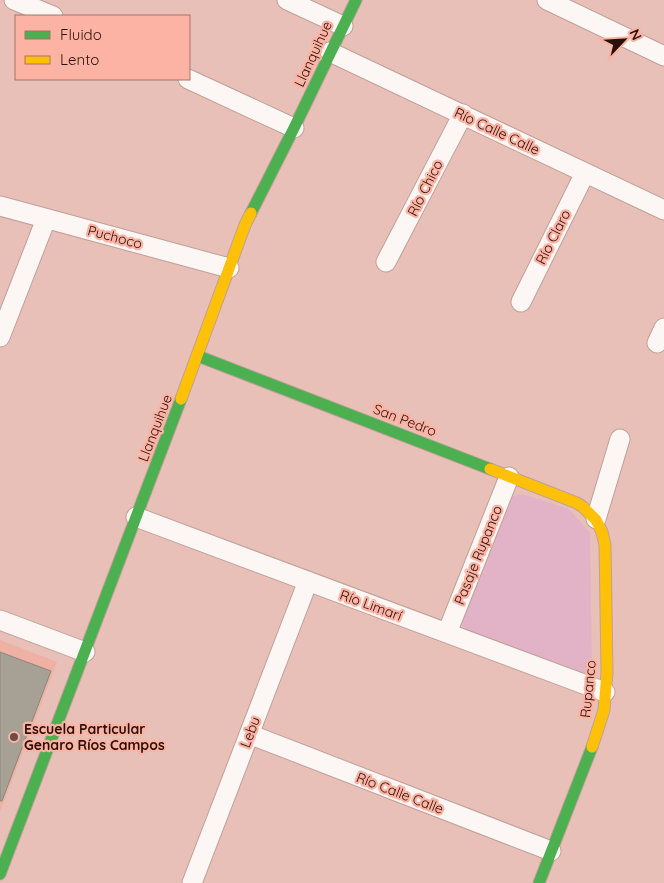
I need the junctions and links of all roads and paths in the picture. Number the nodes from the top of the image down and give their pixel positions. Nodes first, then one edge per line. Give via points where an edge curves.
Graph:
1 (14, 0) edge
2 (287, 0) edge
3 (356, 0) edge
4 (547, 0) edge
5 (45, 13) edge
6 (343, 26) junction
7 (330, 52) junction
8 (664, 56) edge
9 (190, 80) edge
10 (463, 114) junction
11 (294, 128) junction
12 (585, 173) junction
13 (0, 206) edge
14 (664, 210) edge
15 (46, 218) junction
16 (386, 262) dead end
17 (229, 268) junction
18 (521, 302) dead end
19 (0, 337) edge
20 (198, 356) junction
21 (620, 439) dead end
22 (510, 477) junction
23 (136, 517) junction
24 (596, 519) junction
25 (308, 581) junction
26 (0, 620) edge
27 (447, 633) junction
28 (85, 652) junction
29 (606, 692) junction
30 (250, 734) junction
31 (551, 851) junction
32 (0, 874) edge
33 (192, 883) edge
34 (539, 883) edge

1 - 5 street
2 - 6 street
3 - 6 street, Llanquihue
4 - 8 street
6 - 7 street, Llanquihue
7 - 10 street, Río Calle Calle
7 - 11 street, Llanquihue
9 - 11 street
10 - 12 street, Río Calle Calle
10 - 16 street, Río Chico
11 - 17 street, Llanquihue via 252,209
12 - 14 street, Río Calle Calle
12 - 18 street, Río Claro
13 - 15 street, Puchoco
15 - 17 street, Puchoco
15 - 19 street
17 - 20 street, Llanquihue
20 - 22 street, San Pedro
20 - 23 street, Llanquihue
21 - 24 street
22 - 24 street, San Pedro via 577,503
22 - 27 street, Pasaje Rupanco
23 - 25 street, Río Limarí
23 - 28 street, Llanquihue
24 - 29 street, Rupanco via 605,545
25 - 27 street, Río Limarí
25 - 30 street, Lebu
26 - 28 street
27 - 29 street, Río Limarí
28 - 32 street, Llanquihue
29 - 31 street, Rupanco via 597,734
30 - 31 street, Río Calle Calle
30 - 33 street, Lebu
31 - 34 street, Rupanco

